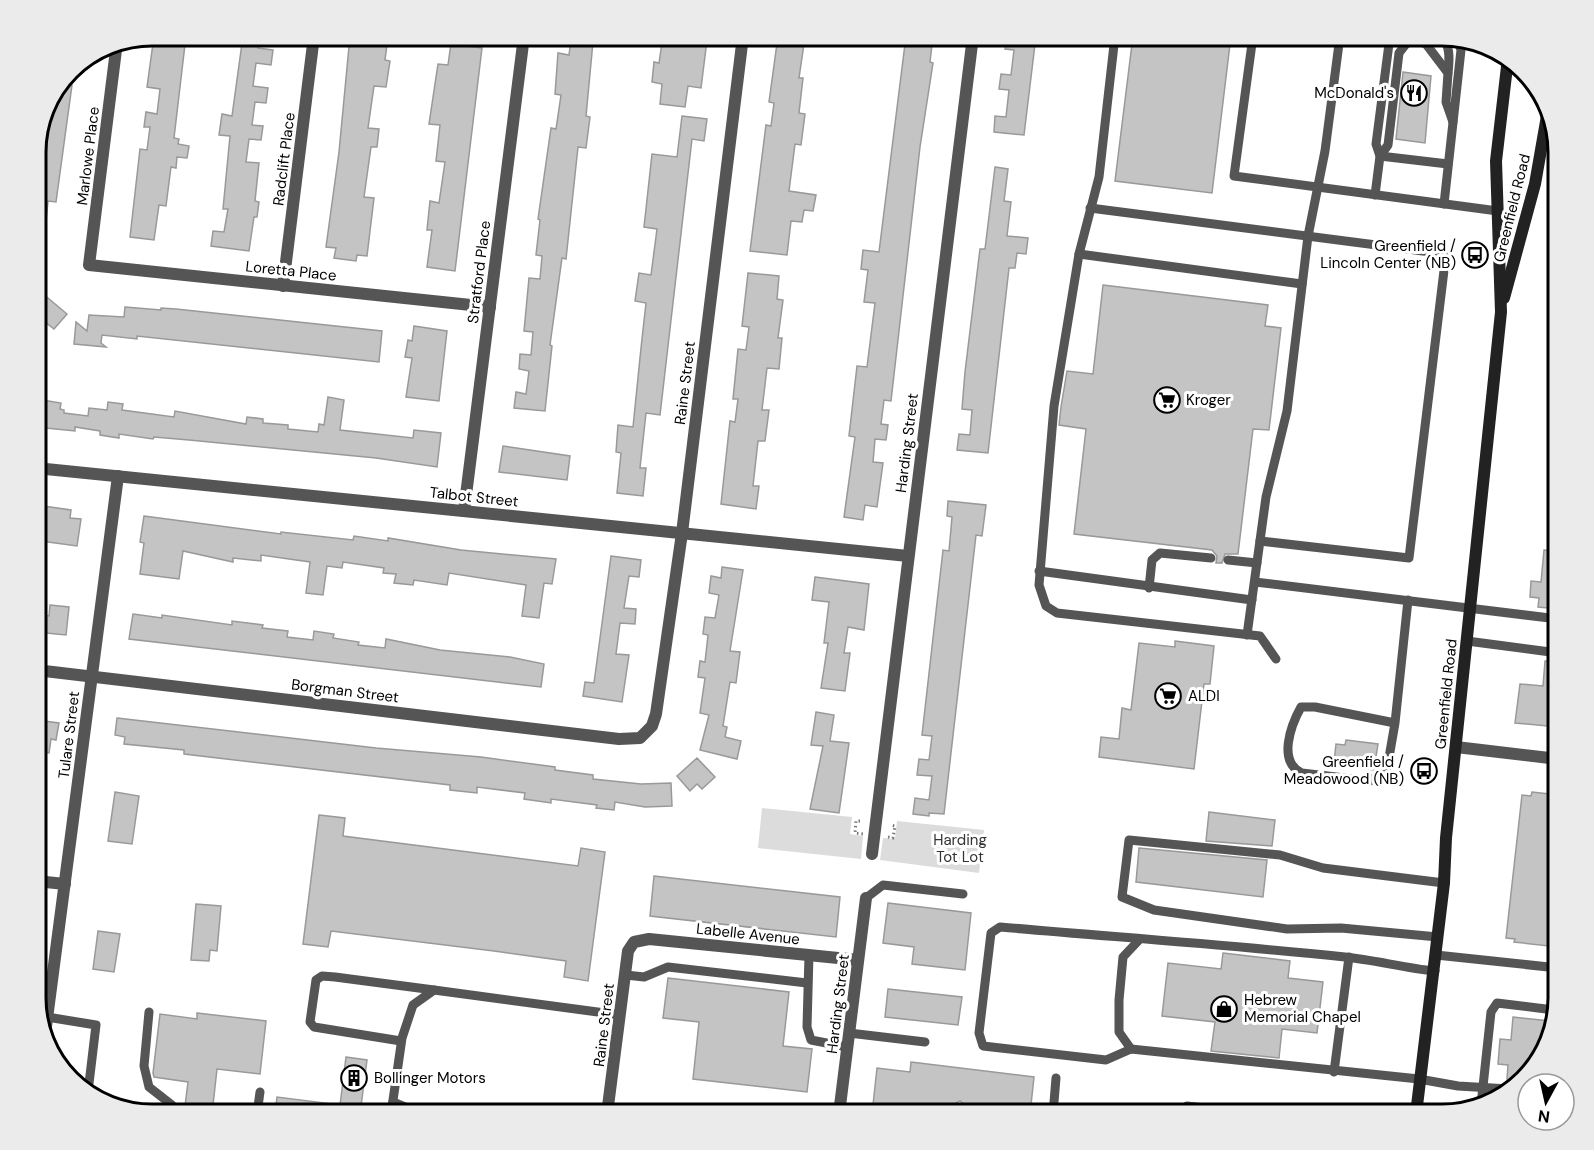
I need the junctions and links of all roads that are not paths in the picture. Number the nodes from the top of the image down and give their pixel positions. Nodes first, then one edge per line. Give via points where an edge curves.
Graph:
1 (313, 46) edge
2 (523, 46) edge
3 (742, 46) edge
4 (972, 46) edge
5 (1114, 46) edge
6 (1252, 46) edge
7 (1339, 46) edge
8 (1389, 46) edge
9 (1404, 46) edge
10 (1427, 46) edge
11 (1448, 46) edge
12 (1460, 48) edge
13 (116, 53) edge
14 (1507, 69) edge
15 (1448, 74) junction
16 (1453, 122) junction
17 (1547, 137) edge
18 (1380, 156) junction
19 (1448, 164) junction
20 (1318, 188) junction
21 (1375, 195) junction
22 (1444, 204) junction
23 (1090, 208) junction
24 (1498, 211) junction
25 (1308, 236) junction
26 (1079, 254) junction
27 (89, 265) joint
28 (1302, 284) junction
29 (283, 286) junction
30 (490, 307) junction
31 (1501, 312) junction
32 (47, 469) edge
33 (118, 476) junction
34 (464, 511) junction
35 (682, 533) junction
36 (1260, 541) junction
37 (908, 556) junction
38 (1210, 558) dead end
39 (1228, 560) dead end
40 (1257, 562) junction
41 (1039, 571) junction
42 (1255, 582) junction
43 (1149, 588) junction
44 (1252, 600) junction
45 (1408, 600) junction
46 (1470, 607) junction
47 (1548, 618) edge
48 (1247, 635) junction
49 (1467, 641) junction
50 (1548, 652) edge
51 (1276, 659) dead end
52 (47, 671) edge
53 (92, 675) junction
54 (1395, 723) junction
55 (647, 731) joint
56 (1456, 747) junction
57 (1548, 758) edge
58 (872, 854) dead end
59 (47, 882) edge
60 (1444, 883) junction
61 (64, 884) junction
62 (963, 894) dead end
63 (866, 898) joint
64 (1438, 937) junction
65 (1139, 940) junction
66 (634, 942) joint
67 (809, 955) junction
68 (1436, 955) junction
69 (1349, 957) junction
70 (858, 960) junction
71 (1548, 967) edge
72 (1434, 971) junction
73 (626, 975) junction
74 (807, 983) junction
75 (434, 990) junction
76 (1547, 1009) edge
77 (149, 1012) dead end
78 (47, 1014) edge
79 (620, 1015) junction
80 (48, 1017) edge
81 (849, 1033) junction
82 (401, 1041) junction
83 (925, 1042) dead end
84 (847, 1047) junction
85 (1131, 1049) junction
86 (1334, 1072) junction
87 (1056, 1078) dead end
88 (1419, 1079) junction
89 (89, 1083) edge
90 (1483, 1086) junction
91 (1497, 1088) edge
92 (260, 1092) dead end
93 (1482, 1096) edge
94 (393, 1102) joint
95 (171, 1104) edge
96 (258, 1104) edge
97 (398, 1104) edge
98 (609, 1104) edge
99 (840, 1104) edge
100 (1054, 1104) edge
101 (1417, 1104) edge

1 - 29 street, Radclift Place
2 - 30 street, Stratford Place
3 - 35 street, Raine Street
4 - 37 street, Harding Street
5 - 23 lane via 1099,177
6 - 20 lane via 1234,176
7 - 20 lane
8 - 18 lane via 1376,144
9 - 18 lane via 1399,53 1388,145
10 - 15 lane
11 - 15 lane
12 - 16 lane
13 - 27 street, Marlowe Place
14 - 24 main road, Greenfield Road via 1496,161
15 - 16 lane via 1446,102
16 - 19 lane
17 - 31 main road, Greenfield Road
18 - 19 lane
18 - 21 lane
19 - 22 lane
20 - 21 lane
20 - 25 lane
21 - 22 lane
22 - 24 lane
23 - 25 lane
23 - 26 lane
24 - 31 main road, Greenfield Road
25 - 28 lane
25 - 36 lane via 1446,254 1409,558
26 - 28 lane
26 - 41 lane via 1054,406
27 - 29 street, Loretta Place
28 - 36 lane via 1287,411 1275,454
29 - 30 street, Loretta Place
30 - 34 street, Stratford Place
31 - 46 main road, Greenfield Road
32 - 33 street, Talbot Street
33 - 34 street, Talbot Street
33 - 53 street, Tulare Street
34 - 35 street, Talbot Street
35 - 37 street, Talbot Street
35 - 55 street, Raine Street via 656,714
36 - 40 lane
37 - 58 street, Harding Street
38 - 43 lane via 1160,553 1152,560
39 - 40 lane
40 - 42 lane
41 - 43 lane
41 - 48 lane via 1046,606 1058,613
42 - 44 lane
42 - 45 lane
43 - 44 lane
44 - 48 lane
45 - 46 lane
45 - 54 lane
46 - 47 lane
46 - 49 main road, Greenfield Road
48 - 51 lane via 1260,636
49 - 50 lane
49 - 56 main road, Greenfield Road
52 - 53 street, Borgman Street
53 - 55 street, Borgman Street via 620,739 640,738
53 - 61 street, Tulare Street
54 - 54 lane via 1301,707 1292,724 1289,761 1293,769 1302,773 1370,782 1388,769
56 - 57 street
56 - 60 main road, Greenfield Road
59 - 61 street
60 - 64 main road, Greenfield Road
60 - 64 lane via 1323,868 1280,855 1130,840 1122,897 1154,910 1287,929 1341,928
61 - 78 street, Tulare Street
62 - 63 lane via 883,885
63 - 70 street, Harding Street
64 - 68 main road, Greenfield Road
65 - 69 lane via 1191,941
65 - 85 lane via 1123,957 1119,1000 1119,1032
65 - 85 lane via 1000,927 991,933 979,1033 983,1046 1095,1059 1106,1060
66 - 67 street, Labelle Avenue via 649,939
66 - 73 street, Raine Street via 628,951
67 - 70 street, Labelle Avenue
67 - 74 lane
68 - 71 lane
68 - 72 main road, Greenfield Road
69 - 72 lane
69 - 86 lane
70 - 81 street, Harding Street
72 - 88 main road, Greenfield Road
73 - 74 lane via 644,977 668,967
73 - 79 street, Raine Street
74 - 84 lane via 807,1027 811,1040
75 - 79 lane
75 - 82 lane via 413,1005
75 - 82 lane via 322,976 316,980 310,1014 314,1027
76 - 90 lane via 1497,1003 1491,1012
77 - 95 lane via 144,1066 148,1087
79 - 98 street, Raine Street
80 - 89 lane via 96,1025
81 - 83 lane
81 - 84 street, Harding Street
82 - 94 lane
84 - 99 street, Harding Street
85 - 86 lane
86 - 88 lane
87 - 100 lane
88 - 90 lane
88 - 101 main road, Greenfield Road
90 - 91 lane
90 - 93 lane
92 - 96 lane
94 - 97 lane

